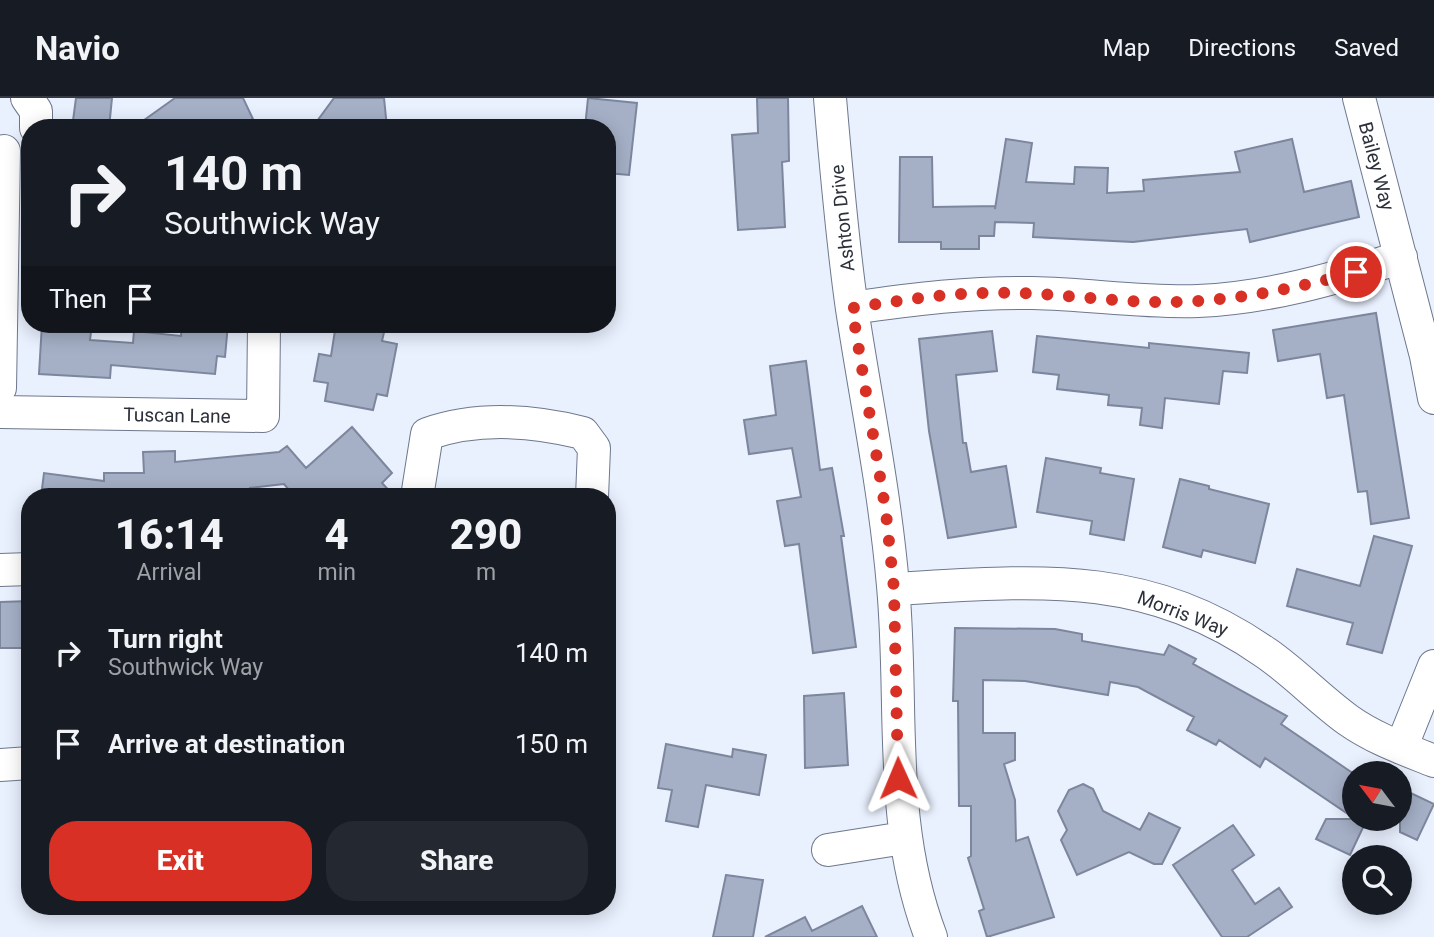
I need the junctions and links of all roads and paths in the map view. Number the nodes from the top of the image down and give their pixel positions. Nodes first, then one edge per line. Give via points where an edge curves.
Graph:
1 (27, 98) edge
2 (830, 98) edge
3 (1359, 98) edge
4 (36, 119) edge
5 (11, 147) edge
6 (1401, 257) junction
7 (852, 308) junction
8 (1, 315) edge
9 (264, 333) edge
10 (0, 388) edge
11 (1434, 398) edge
12 (0, 412) edge
13 (418, 488) edge
14 (593, 488) edge
15 (21, 569) edge
16 (0, 570) edge
17 (894, 589) junction
18 (1434, 666) edge
19 (1401, 748) junction
20 (1434, 761) edge
21 (21, 764) edge
22 (0, 765) edge
23 (904, 838) junction
24 (828, 850) dead end
25 (931, 937) edge

1 - 4 street
2 - 7 street, Ashton Drive
3 - 6 street, Bailey Way
5 - 8 street
6 - 7 street via 1312,284 1200,301 987,293 936,295
6 - 11 street, Bailey Way
7 - 17 street, Ashton Drive via 883,489
8 - 10 street
9 - 12 street, Tuscan Lane via 262,416
13 - 14 street via 427,434 449,426 497,421 546,424 583,433 594,448
15 - 16 street
17 - 19 street, Morris Way via 1027,581 1111,588 1152,598 1229,630 1282,665 1348,720
17 - 23 street, Ashton Drive via 898,778
18 - 19 street
19 - 20 street, Morris Way
21 - 22 street
23 - 24 street
23 - 25 street, Ashton Drive

